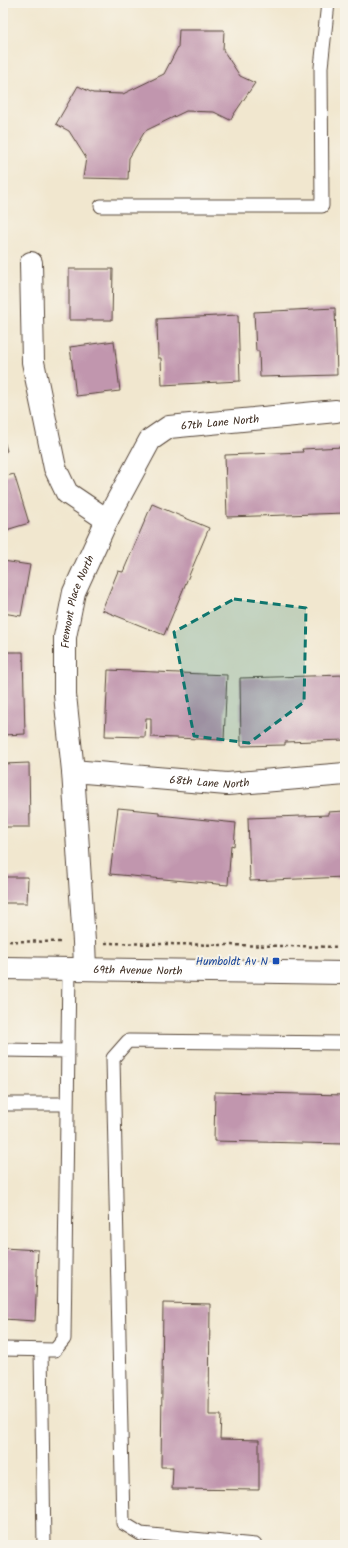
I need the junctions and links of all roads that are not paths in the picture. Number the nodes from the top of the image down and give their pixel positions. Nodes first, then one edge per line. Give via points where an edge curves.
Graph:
1 (328, 3) edge
2 (101, 206) dead end
3 (31, 263) dead end
4 (336, 411) dead end
5 (107, 520) junction
6 (73, 771) junction
7 (345, 774) edge
8 (3, 968) edge
9 (77, 969) junction
10 (345, 974) edge
11 (345, 1043) edge
12 (3, 1050) edge
13 (68, 1051) junction
14 (3, 1104) edge
15 (67, 1104) junction
16 (3, 1349) edge
17 (41, 1350) junction
18 (44, 1545) edge
19 (255, 1545) edge

1 - 2 lane via 321,67 322,206
3 - 5 street via 33,362 55,468 67,493
4 - 5 street, 67th Lane North via 169,428 150,440
5 - 6 street, Fremont Place North via 74,592 65,637 65,694
6 - 7 street, 68th Lane North via 228,784
6 - 9 street, Fremont Place North via 84,942
8 - 9 street, 69th Avenue North
9 - 10 street, 69th Avenue North
9 - 13 lane
11 - 19 lane via 128,1041 113,1058 123,1523 141,1534
12 - 13 lane
13 - 15 lane
14 - 15 lane
15 - 17 lane via 64,1340 55,1350
16 - 17 lane
17 - 18 lane

